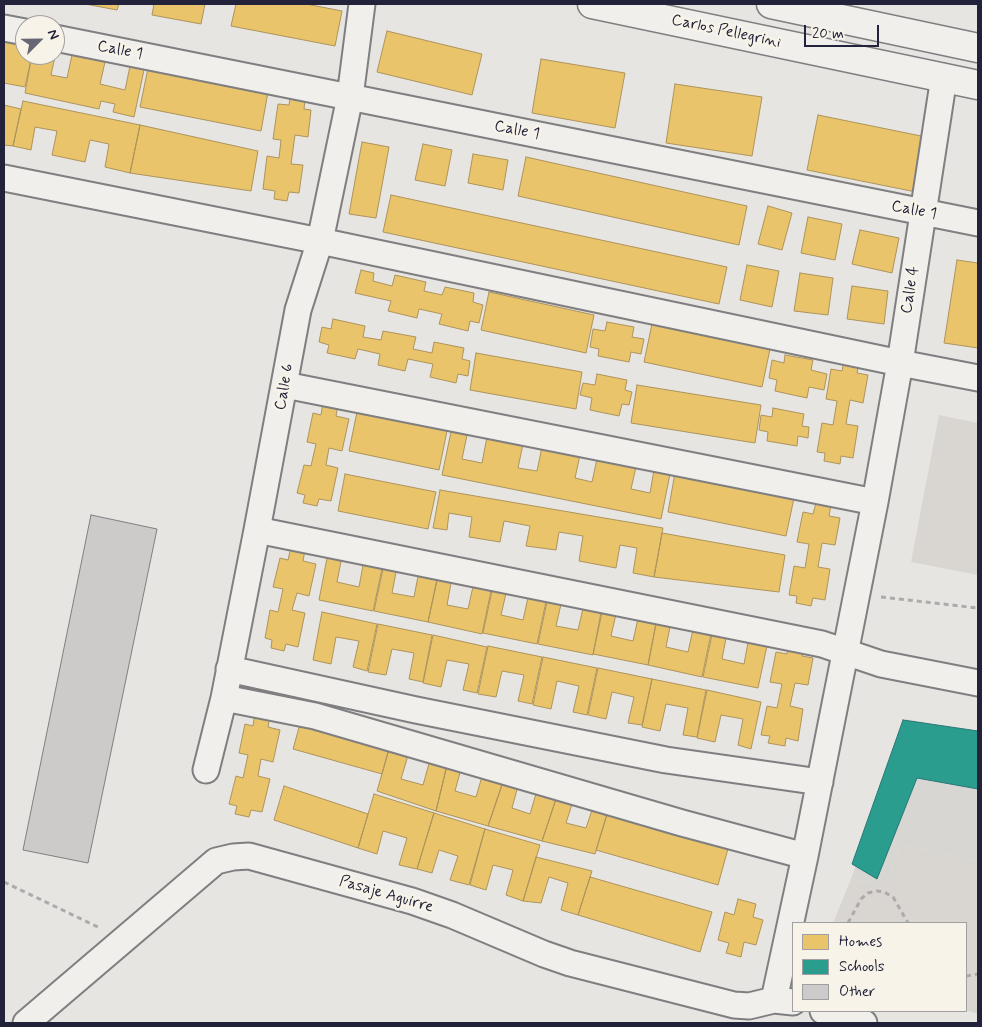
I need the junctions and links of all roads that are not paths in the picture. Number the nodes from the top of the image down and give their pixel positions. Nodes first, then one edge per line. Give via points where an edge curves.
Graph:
1 (362, 4) edge
2 (592, 4) edge
3 (771, 4) edge
4 (65, 40) edge
5 (978, 48) edge
6 (944, 77) junction
7 (978, 84) edge
8 (350, 97) junction
9 (4, 178) edge
10 (923, 212) junction
11 (978, 223) edge
12 (320, 241) junction
13 (900, 363) junction
14 (978, 378) edge
15 (285, 385) junction
16 (875, 502) junction
17 (257, 530) junction
18 (845, 653) junction
19 (229, 669) junction
20 (978, 683) edge
21 (224, 698) junction
22 (206, 770) dead end
23 (820, 782) junction
24 (806, 856) junction
25 (796, 922) edge
26 (792, 948) edge
27 (784, 1001) edge
28 (826, 1012) edge
29 (26, 1023) edge
30 (864, 1023) edge

1 - 8 street, Calle 6
2 - 6 main road, Carlos Pellegrini
3 - 5 main road
4 - 8 street, Calle 1
6 - 7 main road, Carlos Pellegrini
6 - 10 street, Calle 4
8 - 10 street, Calle 1
8 - 12 street, Calle 6
9 - 12 street
10 - 11 street, Calle 1
10 - 13 street, Calle 4
12 - 13 street
12 - 15 street, Calle 6 via 298,310
13 - 14 street
13 - 16 street, Calle 4
15 - 16 street
15 - 17 street, Calle 6
16 - 18 street, Calle 4
17 - 18 street via 822,644
17 - 19 street, Calle 6
18 - 20 street via 881,664
18 - 23 street, Calle 4
19 - 21 street, Calle 6
19 - 23 street via 666,760
21 - 22 street, Calle 6
21 - 24 street via 315,716
23 - 24 street, Calle 4
24 - 25 street, Calle 4
26 - 27 street, Calle 4
27 - 29 street, Pasaje Aguirre via 734,1005 570,963 436,909 249,856 216,861
28 - 30 street

